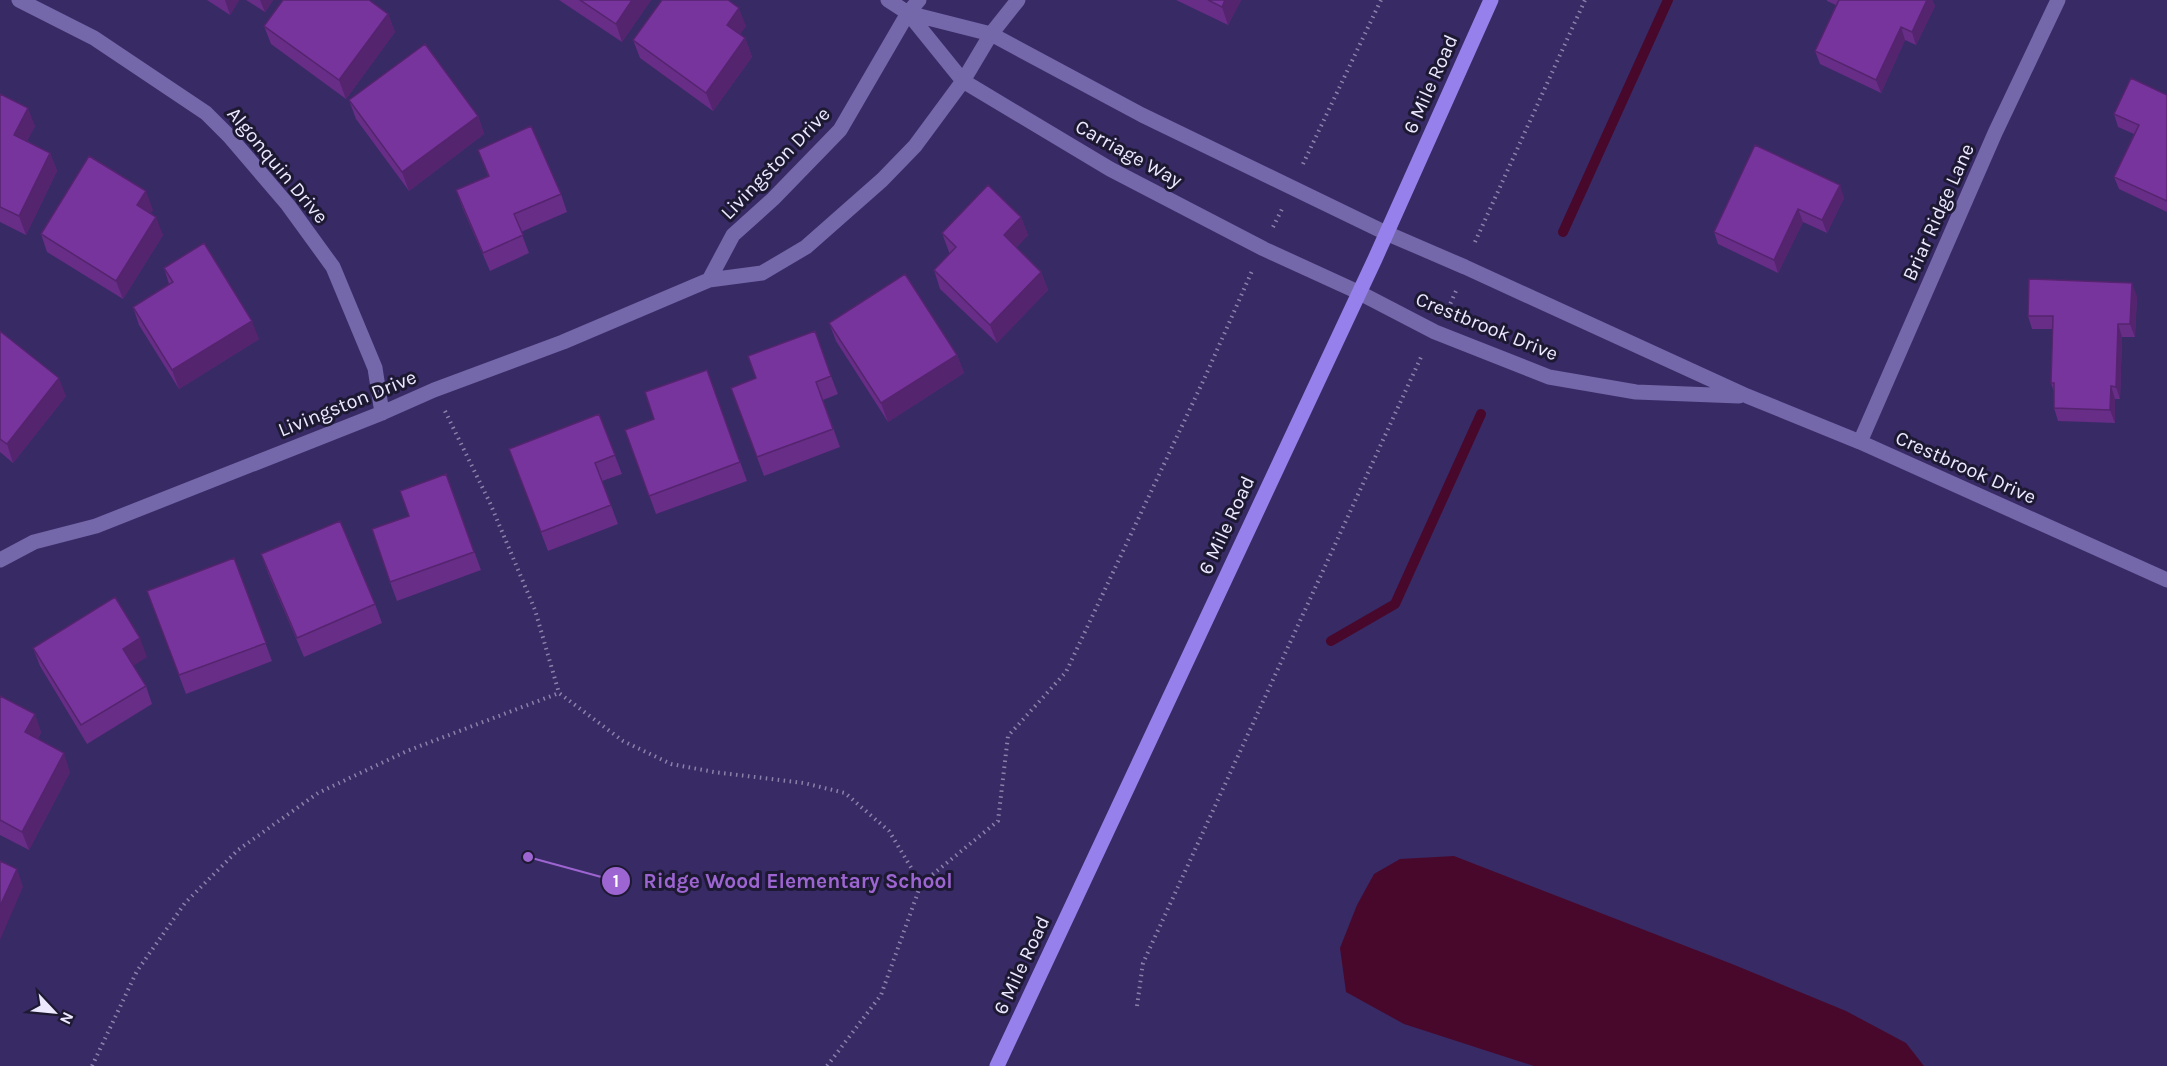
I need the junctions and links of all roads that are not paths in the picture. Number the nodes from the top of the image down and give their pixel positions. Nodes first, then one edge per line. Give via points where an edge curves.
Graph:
1 (19, 0) edge
2 (888, 0) edge
3 (919, 0) edge
4 (1018, 0) edge
5 (1491, 0) edge
6 (2058, 0) edge
7 (908, 13) junction
8 (991, 34) junction
9 (963, 81) junction
10 (1386, 233) junction
11 (709, 280) junction
12 (1358, 292) junction
13 (1747, 396) junction
14 (382, 413) junction
15 (1860, 442) junction
16 (0, 560) edge
17 (2167, 580) edge
18 (997, 1066) edge

1 - 14 street, Algonquin Drive via 94,38 206,113 229,136 333,267 375,368
2 - 7 street, Carriage Way
3 - 7 street, Livingston Drive
4 - 8 street, Livingston Drive
5 - 10 street, 6 Mile Road
6 - 15 street, Briar Ridge Lane via 1995,133
7 - 8 street, Carriage Way
7 - 9 street, Carriage Way
7 - 11 street, Livingston Drive via 840,130 734,235
8 - 9 street, Livingston Drive
8 - 10 street, Carriage Way via 1142,115
9 - 11 street, Livingston Drive via 915,146 874,188 806,246 762,273
9 - 12 street, Carriage Way via 1110,169 1264,249
10 - 12 street, 6 Mile Road
10 - 13 street, Crestbrook Drive
11 - 14 street, Livingston Drive
12 - 13 street, Crestbrook Drive via 1435,332 1549,377 1636,392
12 - 18 street, 6 Mile Road
13 - 15 street, Crestbrook Drive
14 - 16 street, Livingston Drive via 96,526 34,542
15 - 17 street, Crestbrook Drive

